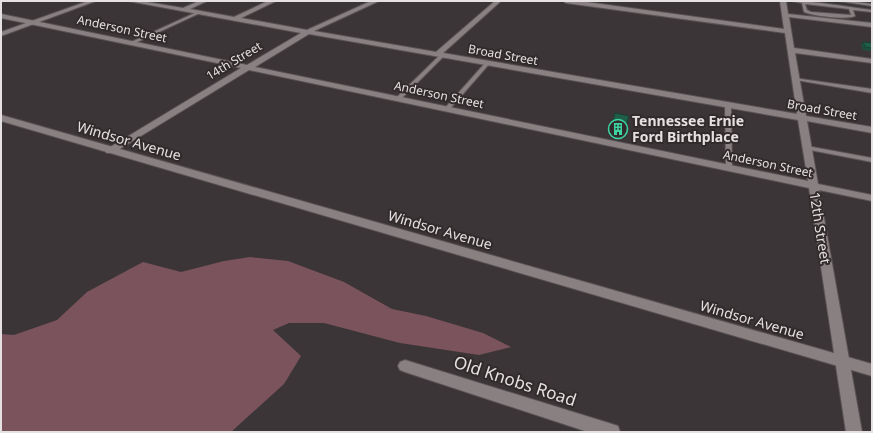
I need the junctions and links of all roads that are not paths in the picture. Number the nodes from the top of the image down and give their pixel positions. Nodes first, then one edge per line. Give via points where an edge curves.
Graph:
1 (91, 1) edge
2 (131, 1) edge
3 (204, 1) edge
4 (273, 1) edge
5 (376, 1) edge
6 (498, 1) edge
7 (566, 1) edge
8 (783, 1) edge
9 (793, 1) edge
10 (840, 1) edge
11 (144, 2) edge
12 (803, 2) edge
13 (871, 4) edge
14 (851, 8) junction
15 (183, 10) junction
16 (872, 11) edge
17 (198, 13) junction
18 (785, 15) junction
19 (1, 16) edge
20 (235, 19) junction
21 (32, 23) junction
22 (872, 25) edge
23 (307, 32) junction
24 (788, 32) junction
25 (1, 34) edge
26 (131, 43) junction
27 (791, 50) junction
28 (440, 55) junction
29 (872, 61) edge
30 (488, 63) junction
31 (247, 67) junction
32 (796, 79) junction
33 (872, 91) edge
34 (398, 99) junction
35 (728, 105) junction
36 (447, 109) junction
37 (1, 118) edge
38 (802, 118) junction
39 (872, 130) edge
40 (807, 148) junction
41 (110, 151) junction
42 (872, 160) edge
43 (729, 168) junction
44 (813, 186) junction
45 (872, 198) edge
46 (842, 361) junction
47 (405, 366) dead end
48 (872, 370) edge
49 (612, 432) edge
50 (854, 432) edge

1 - 21 street
2 - 11 street, Broad Street
3 - 15 street
4 - 20 street
5 - 23 street, 14th Street
6 - 28 street
7 - 24 street
8 - 18 street, 12th Street
9 - 12 lane
10 - 13 lane
11 - 15 street, Broad Street
12 - 14 lane
12 - 14 lane via 805,11 810,13 851,17 854,15
14 - 16 lane
15 - 17 street, Broad Street
17 - 20 street, Broad Street
17 - 26 lane
18 - 22 street
18 - 24 street, 12th Street
19 - 21 street, Anderson Street
20 - 23 street, Broad Street
21 - 25 street
21 - 26 street, Anderson Street
23 - 28 street, Broad Street
23 - 31 street, 14th Street
24 - 27 street, 12th Street
26 - 31 street, Anderson Street
27 - 29 street
27 - 32 street, 12th Street
28 - 30 street, Broad Street
28 - 34 lane
30 - 35 street, Broad Street
30 - 36 lane
31 - 34 street, Anderson Street
31 - 41 street, 14th Street
32 - 33 lane
32 - 38 street, 12th Street
34 - 36 street, Anderson Street
35 - 38 street, Broad Street
35 - 43 lane
36 - 43 street, Anderson Street
37 - 41 street, Windsor Avenue
38 - 39 street, Broad Street
38 - 40 street, 12th Street
40 - 42 lane
40 - 44 street, 12th Street
41 - 46 street, Windsor Avenue
43 - 44 street, Anderson Street
44 - 45 street, Anderson Street
44 - 46 street, 12th Street
46 - 48 street, Windsor Avenue
46 - 50 street, 12th Street
47 - 49 street, Old Knobs Road

